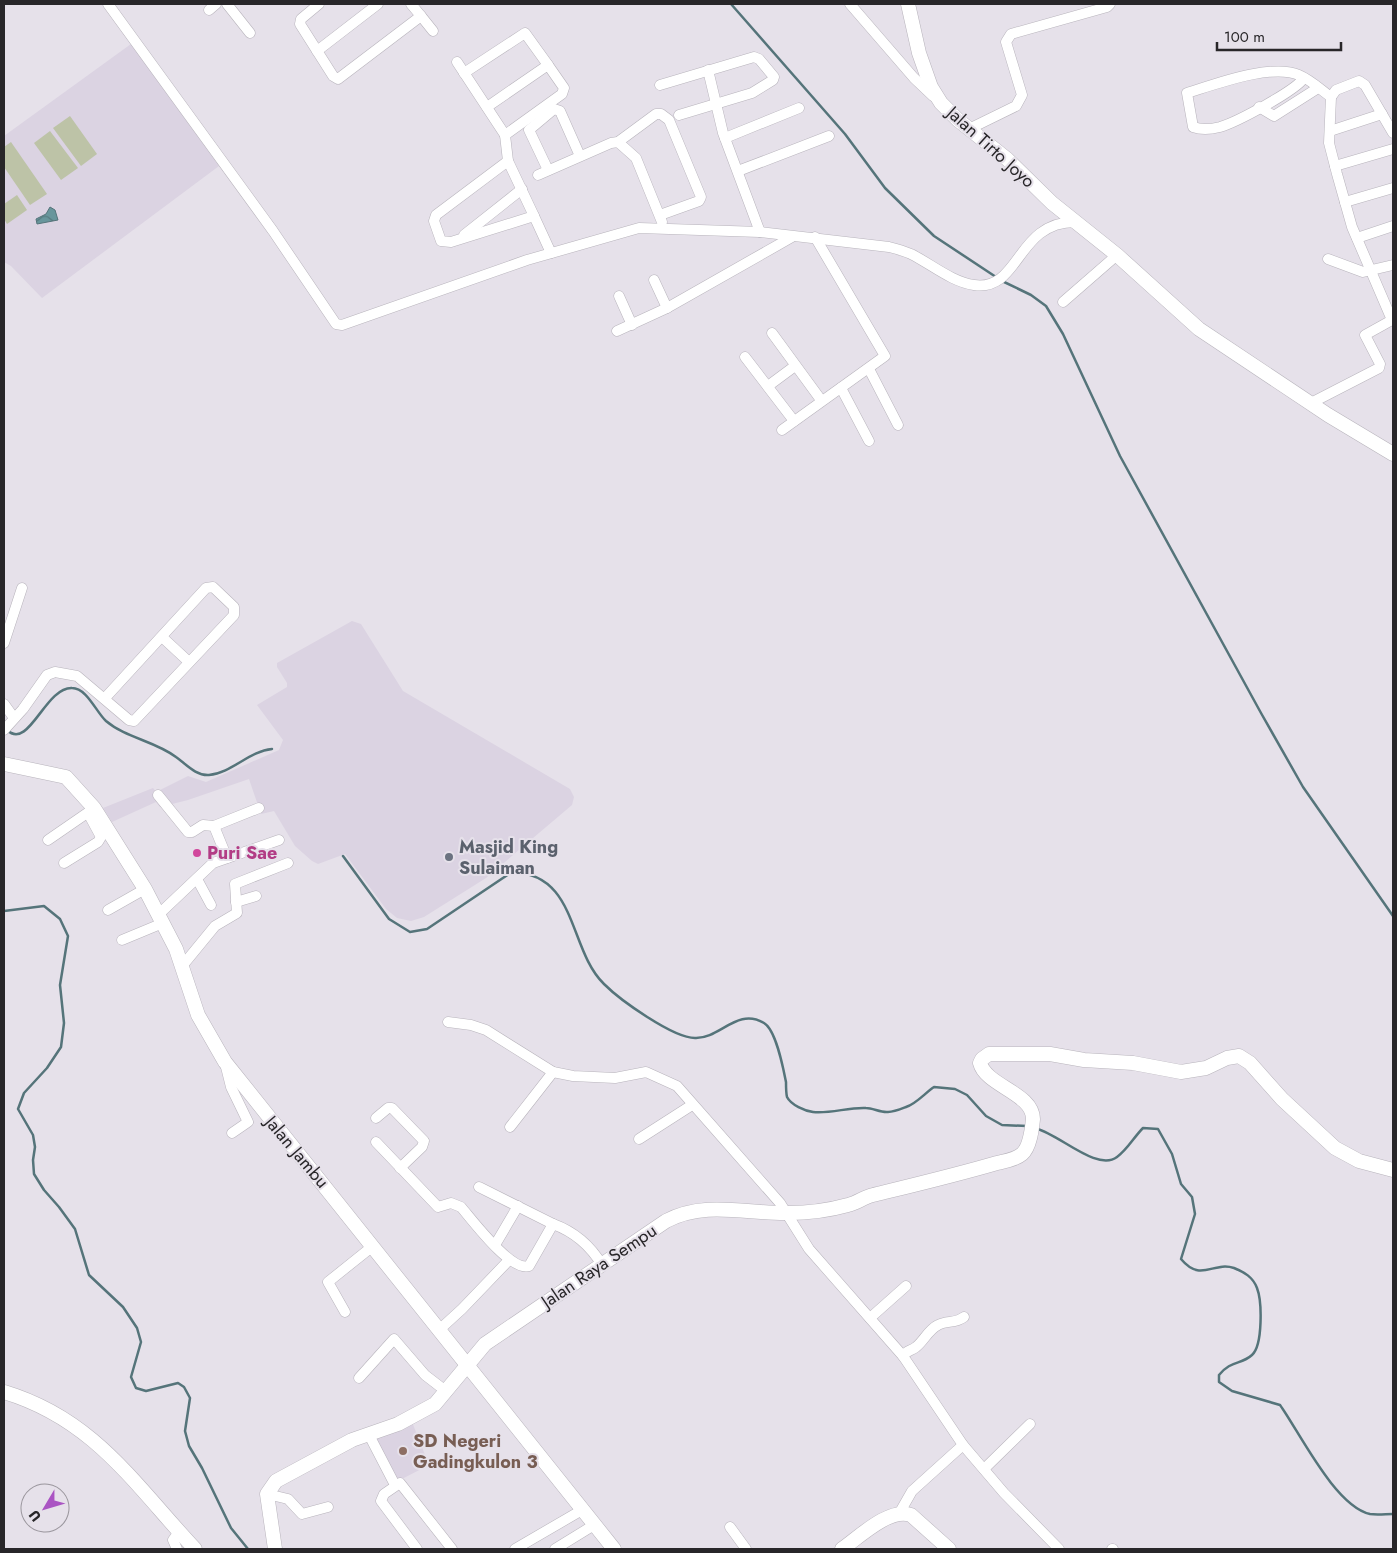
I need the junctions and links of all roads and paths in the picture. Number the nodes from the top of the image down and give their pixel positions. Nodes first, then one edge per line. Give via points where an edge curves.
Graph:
1 (108, 4) edge
2 (227, 4) edge
3 (319, 4) edge
4 (378, 4) edge
5 (411, 4) edge
6 (850, 4) edge
7 (908, 4) edge
8 (1110, 4) edge
9 (421, 16) junction
10 (432, 31) dead end
11 (250, 33) dead end
12 (317, 51) junction
13 (457, 62) dead end
14 (548, 65) junction
15 (708, 70) junction
16 (464, 73) junction
17 (1304, 78) junction
18 (660, 85) dead end
19 (1318, 88) junction
20 (1331, 97) junction
21 (942, 103) junction
22 (716, 104) junction
23 (487, 107) junction
24 (1259, 107) junction
25 (799, 108) dead end
26 (1382, 114) junction
27 (679, 115) dead end
28 (969, 129) junction
29 (1330, 131) junction
30 (1393, 133) edge
31 (506, 135) junction
32 (829, 136) dead end
33 (725, 138) junction
34 (618, 142) junction
35 (1393, 149) edge
36 (580, 156) junction
37 (508, 161) junction
38 (1335, 166) junction
39 (548, 170) junction
40 (738, 171) junction
41 (538, 175) dead end
42 (1393, 188) edge
43 (522, 189) junction
44 (1346, 202) junction
45 (660, 215) junction
46 (534, 216) junction
47 (1075, 222) junction
48 (1393, 226) edge
49 (664, 227) junction
50 (760, 232) junction
51 (792, 236) junction
52 (815, 237) junction
53 (1357, 238) junction
54 (459, 240) junction
55 (551, 253) junction
56 (1117, 255) junction
57 (1328, 259) dead end
58 (1393, 265) edge
59 (1372, 272) junction
60 (654, 280) dead end
61 (619, 296) dead end
62 (1063, 302) dead end
63 (667, 308) junction
64 (1393, 316) edge
65 (632, 325) junction
66 (617, 332) dead end
67 (772, 333) dead end
68 (745, 357) dead end
69 (795, 366) junction
70 (869, 369) junction
71 (768, 386) junction
72 (841, 388) junction
73 (821, 400) junction
74 (1311, 403) junction
75 (794, 421) junction
76 (898, 425) dead end
77 (782, 430) dead end
78 (869, 441) dead end
79 (1393, 454) edge
80 (22, 588) dead end
81 (162, 637) junction
82 (4, 643) edge
83 (189, 662) junction
84 (105, 698) junction
85 (4, 704) edge
86 (9, 724) edge
87 (4, 764) edge
88 (158, 796) dead end
89 (260, 808) dead end
90 (91, 810) junction
91 (214, 826) junction
92 (48, 840) dead end
93 (279, 840) dead end
94 (227, 858) junction
95 (64, 863) dead end
96 (288, 863) dead end
97 (197, 879) junction
98 (145, 889) junction
99 (256, 896) dead end
100 (236, 902) junction
101 (211, 905) dead end
102 (108, 910) dead end
103 (161, 919) junction
104 (122, 940) dead end
105 (183, 965) junction
106 (448, 1022) dead end
107 (225, 1062) junction
108 (553, 1072) junction
109 (692, 1105) junction
110 (244, 1112) junction
111 (267, 1116) junction
112 (376, 1118) dead end
113 (510, 1127) dead end
114 (232, 1133) dead end
115 (639, 1139) dead end
116 (376, 1142) dead end
117 (400, 1168) junction
118 (1393, 1170) edge
119 (479, 1187) dead end
120 (518, 1206) junction
121 (788, 1213) junction
122 (553, 1224) junction
123 (373, 1246) junction
124 (495, 1246) junction
125 (509, 1260) junction
126 (602, 1265) junction
127 (906, 1286) dead end
128 (345, 1312) dead end
129 (964, 1317) dead end
130 (870, 1318) junction
131 (439, 1330) junction
132 (903, 1356) junction
133 (467, 1365) junction
134 (359, 1378) dead end
135 (4, 1392) edge
136 (447, 1392) junction
137 (1030, 1424) dead end
138 (368, 1433) junction
139 (963, 1445) junction
140 (984, 1469) junction
141 (395, 1486) junction
142 (267, 1494) junction
143 (328, 1507) dead end
144 (582, 1510) junction
145 (900, 1512) junction
146 (594, 1524) junction
147 (730, 1527) dead end
148 (179, 1532) junction
149 (178, 1549) edge
150 (195, 1549) edge
151 (275, 1549) edge
152 (417, 1549) edge
153 (452, 1549) edge
154 (515, 1549) edge
155 (555, 1549) edge
156 (614, 1549) edge
157 (746, 1549) edge
158 (842, 1549) edge
159 (949, 1549) edge
160 (1059, 1549) edge

1 - 55 street via 273,231 336,324 342,325
2 - 11 street
3 - 12 street via 299,21
4 - 12 street
5 - 9 street
6 - 21 street via 914,78
7 - 21 street, Jalan Tirto Joyo via 927,78
8 - 28 street via 1011,34 1006,42 1021,101
9 - 10 street
9 - 12 street via 342,78 333,76
13 - 16 street
14 - 16 street via 525,33
14 - 23 street
14 - 31 street via 564,88 562,94
15 - 18 street
15 - 22 street
15 - 22 street via 756,57 774,77 752,93
16 - 23 street
17 - 19 street
17 - 24 street via 1300,84
17 - 24 street via 1274,71 1187,93 1193,127 1199,129 1220,127
19 - 20 street
19 - 24 street via 1274,116
20 - 26 street via 1336,90 1359,81 1365,85
20 - 29 street
21 - 28 street, Jalan Tirto Joyo
22 - 27 street
22 - 33 street
23 - 31 street
25 - 33 street
26 - 29 street
26 - 30 street
28 - 47 street, Jalan Tirto Joyo via 1007,159
29 - 38 street via 1329,143
31 - 37 street
32 - 40 street
33 - 40 street
34 - 36 street
34 - 45 street via 636,158
34 - 45 street via 656,114 669,120 701,197
35 - 38 street
36 - 39 street
36 - 39 street via 560,111 554,109 529,130
37 - 43 street
37 - 54 street via 434,218 441,241
38 - 44 street
39 - 41 street
40 - 50 street
42 - 44 street
43 - 46 street
43 - 54 street
44 - 53 street
45 - 49 street
46 - 54 street
46 - 55 street
47 - 52 street via 1054,223 1040,232 1008,272 995,283 981,286 968,284 910,254 889,247
47 - 56 street, Jalan Tirto Joyo
48 - 53 street
49 - 50 street
49 - 55 street via 629,230
50 - 51 street
51 - 52 street
51 - 63 street
52 - 70 street via 884,353 883,359
53 - 59 street
56 - 62 street
56 - 74 street, Jalan Tirto Joyo via 1199,329
57 - 59 street via 1363,272
58 - 59 street
59 - 64 street
60 - 63 street
61 - 65 street
63 - 65 street
64 - 74 street via 1390,322 1365,335 1379,368
65 - 66 street
67 - 69 street
68 - 71 street
69 - 71 street
69 - 73 street
70 - 72 street
70 - 76 street
71 - 75 street
72 - 73 street
72 - 78 street
73 - 75 street
74 - 79 street, Jalan Tirto Joyo
75 - 77 street
80 - 82 street
81 - 83 street
81 - 83 street via 209,586 234,607 234,615
81 - 84 street
83 - 84 street via 134,721
84 - 86 street via 77,676 52,672
85 - 86 street
87 - 90 street, Jalan Jambu via 66,777
88 - 91 street via 190,833 200,826
89 - 91 street
90 - 92 street
90 - 95 street via 101,837
90 - 98 street, Jalan Jambu
91 - 94 street
93 - 94 street
94 - 97 street via 213,863
96 - 100 street via 235,884
97 - 101 street
97 - 103 street
98 - 102 street
98 - 103 street, Jalan Jambu
99 - 100 street
100 - 105 street via 238,913 216,926
103 - 104 street
103 - 105 street, Jalan Jambu
105 - 107 street, Jalan Jambu via 202,1023
106 - 108 street via 486,1030
107 - 110 street via 231,1087
107 - 111 street, Jalan Jambu
108 - 109 street via 616,1078 646,1072 677,1086
108 - 113 street
109 - 115 street
109 - 121 street
110 - 111 street
110 - 114 street via 248,1122
111 - 123 street, Jalan Jambu
112 - 117 street via 392,1108 424,1141
116 - 117 street
117 - 124 street via 438,1208 451,1203 461,1207
118 - 121 street, Jalan Raya Sempu via 1358,1161 1335,1148 1282,1099 1250,1063 1239,1056 1206,1068 1181,1072 1050,1054 999,1053 982,1058 980,1063 984,1072 1027,1105 1033,1118 1026,1150 1014,1159 870,1196 849,1205
119 - 120 street
120 - 122 street
120 - 124 street
121 - 126 street, Jalan Raya Sempu via 717,1208 681,1214
121 - 130 street via 809,1249
122 - 125 street via 529,1266 522,1267
122 - 126 street via 587,1244
123 - 128 street via 328,1282
123 - 131 street, Jalan Jambu
124 - 125 street
125 - 131 street
126 - 133 street, Jalan Raya Sempu via 485,1344
127 - 130 street
129 - 132 street via 937,1325
130 - 132 street
131 - 133 street, Jalan Jambu
132 - 139 street
133 - 136 street, Jalan Raya Sempu
133 - 144 street, Jalan Jambu
134 - 136 street via 394,1339 425,1375
135 - 148 street via 32,1400 95,1440
136 - 138 street, Jalan Raya Sempu via 418,1414
137 - 140 street
138 - 141 street
138 - 142 street, Jalan Raya Sempu via 276,1481
139 - 140 street
139 - 145 street via 912,1491
140 - 160 street
141 - 152 street via 384,1494 381,1501
141 - 153 street via 402,1484
142 - 143 street via 288,1500 302,1514
142 - 151 street
144 - 146 street, Jalan Jambu
144 - 154 street
145 - 158 street
145 - 159 street via 911,1515
146 - 155 street
146 - 156 street, Jalan Jambu
147 - 157 street
148 - 149 street via 173,1540
148 - 150 street

